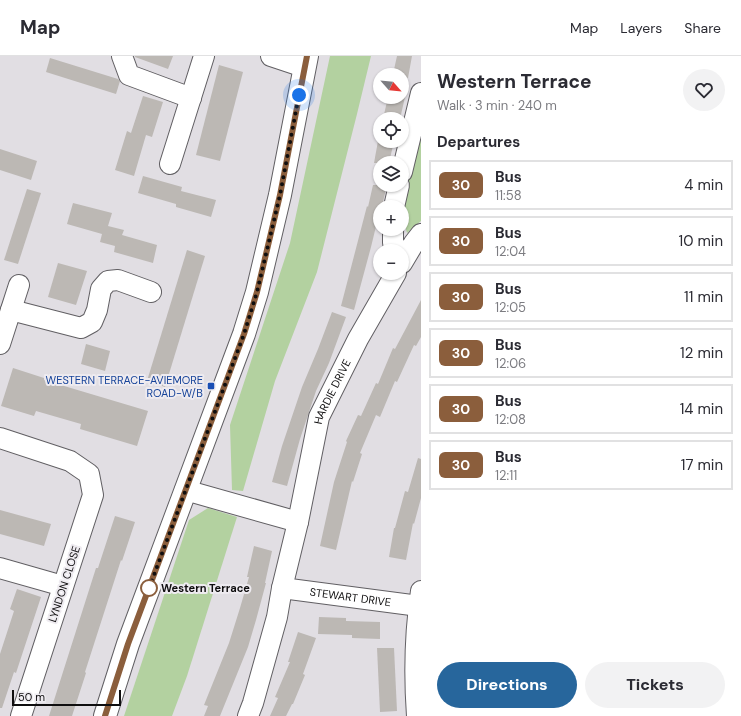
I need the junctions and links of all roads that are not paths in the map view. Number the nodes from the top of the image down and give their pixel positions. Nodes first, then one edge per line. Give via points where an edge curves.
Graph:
1 (122, 56) edge
2 (204, 56) edge
3 (271, 56) edge
4 (306, 61) edge
5 (421, 93) edge
6 (191, 98) junction
7 (406, 156) edge
8 (170, 164) dead end
9 (421, 234) edge
10 (409, 250) edge
11 (390, 280) edge
12 (19, 285) dead end
13 (151, 292) dead end
14 (11, 310) junction
15 (0, 344) edge
16 (0, 438) edge
17 (185, 490) junction
18 (298, 522) junction
19 (0, 568) edge
20 (63, 586) junction
21 (282, 588) junction
22 (420, 599) edge
23 (418, 714) edge
24 (21, 716) edge
25 (105, 716) edge
26 (248, 716) edge

1 - 6 street via 129,75
2 - 6 street
3 - 4 street
4 - 17 main road via 280,195 257,292 244,334
5 - 7 street
6 - 8 street
9 - 10 street, HARDIE DRIVE
11 - 18 street, HARDIE DRIVE via 318,417
12 - 14 street
13 - 14 street via 118,280 108,281 101,289 92,322 81,328
14 - 15 street
16 - 20 street, LYNDON CLOSE via 70,461 89,474 93,495
17 - 18 street
17 - 25 main road via 128,644
18 - 21 street, HARDIE DRIVE
19 - 20 street
20 - 24 street, LYNDON CLOSE
21 - 22 street, STEWART DRIVE
21 - 26 street, HARDIE DRIVE via 277,618
22 - 23 street via 416,646

